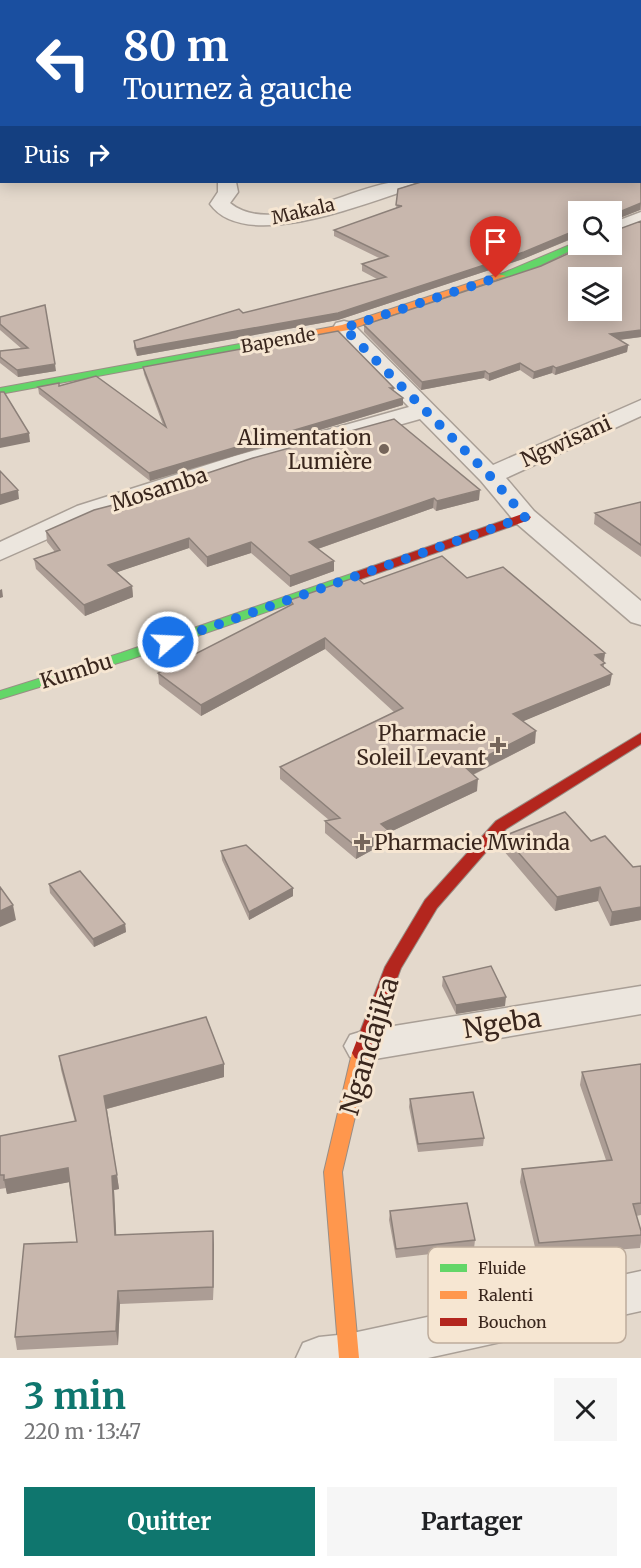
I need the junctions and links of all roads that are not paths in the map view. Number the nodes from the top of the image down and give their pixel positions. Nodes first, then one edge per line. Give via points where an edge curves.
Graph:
1 (227, 183) edge
2 (410, 183) edge
3 (641, 218) edge
4 (622, 226) edge
5 (568, 250) edge
6 (344, 328) junction
7 (0, 391) edge
8 (641, 407) edge
9 (426, 410) junction
10 (490, 476) junction
11 (525, 517) junction
12 (0, 552) edge
13 (641, 616) edge
14 (0, 695) edge
15 (641, 738) edge
16 (641, 999) edge
17 (363, 1046) junction
18 (641, 1291) edge
19 (626, 1294) edge
20 (428, 1338) edge
21 (339, 1357) edge

1 - 2 street, Makala via 228,192 220,204 224,208 244,218 269,220
3 - 4 street
5 - 6 street, Bapende via 532,266
6 - 7 street, Bapende
6 - 9 street
8 - 10 street, Ngwisani
9 - 10 street
9 - 12 street, Mosamba via 244,461 86,512
10 - 11 street
11 - 13 street
11 - 14 street, Kumbu via 159,645
15 - 17 street, Ngandajika via 501,825 477,851 431,904 393,967
16 - 17 street, Ngeba
17 - 21 street, Ngandajika via 333,1172
18 - 19 street
20 - 21 street

